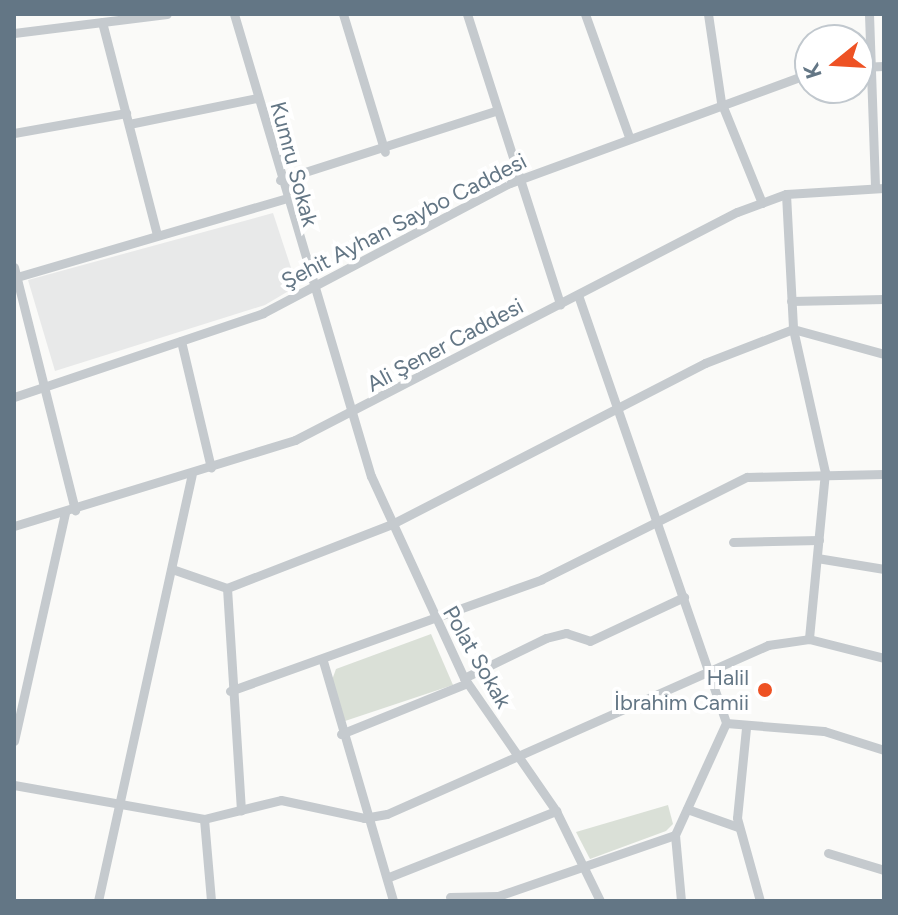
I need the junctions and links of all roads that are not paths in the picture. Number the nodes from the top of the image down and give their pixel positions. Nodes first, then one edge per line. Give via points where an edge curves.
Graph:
1 (167, 14) edge
2 (234, 14) edge
3 (343, 14) edge
4 (467, 14) edge
5 (585, 14) edge
6 (708, 14) edge
7 (78, 19) edge
8 (102, 22) junction
9 (14, 33) edge
10 (794, 78) edge
11 (257, 98) junction
12 (721, 102) junction
13 (874, 104) edge
14 (495, 111) junction
15 (128, 118) junction
16 (14, 133) edge
17 (629, 137) junction
18 (385, 152) junction
19 (280, 180) junction
20 (516, 180) junction
21 (879, 188) edge
22 (786, 194) junction
23 (284, 199) junction
24 (762, 203) junction
25 (157, 234) junction
26 (16, 279) edge
27 (311, 291) junction
28 (578, 295) junction
29 (884, 299) edge
30 (791, 301) junction
31 (560, 304) junction
32 (793, 329) junction
33 (181, 341) junction
34 (884, 354) edge
35 (42, 387) junction
36 (14, 397) edge
37 (619, 411) junction
38 (347, 416) junction
39 (211, 468) junction
40 (825, 472) junction
41 (884, 474) edge
42 (192, 475) junction
43 (70, 511) junction
44 (658, 521) junction
45 (392, 524) junction
46 (14, 526) edge
47 (819, 540) junction
48 (733, 542) dead end
49 (817, 558) junction
50 (172, 569) junction
51 (884, 569) edge
52 (227, 588) junction
53 (684, 597) junction
54 (434, 620) junction
55 (809, 639) junction
56 (884, 658) edge
57 (323, 661) junction
58 (710, 672) junction
59 (466, 681) junction
60 (230, 691) junction
61 (726, 723) junction
62 (746, 728) junction
63 (341, 734) junction
64 (14, 741) edge
65 (884, 750) edge
66 (519, 761) junction
67 (14, 785) edge
68 (119, 803) junction
69 (687, 809) junction
70 (241, 811) junction
71 (556, 811) junction
72 (364, 818) junction
73 (204, 819) junction
74 (738, 827) junction
75 (675, 835) junction
76 (828, 853) dead end
77 (587, 865) junction
78 (884, 870) edge
79 (389, 877) junction
80 (450, 897) dead end
81 (498, 899) edge
82 (98, 901) edge
83 (211, 901) edge
84 (393, 901) edge
85 (600, 901) edge
86 (681, 901) edge
87 (760, 901) edge

1 - 8 street
2 - 11 street, Kumru Sokak
3 - 18 street
4 - 14 street
5 - 17 street
6 - 12 street
7 - 8 street
7 - 9 street
8 - 15 street
10 - 12 street, Şehit Ayhan Saybo Caddesi
11 - 15 street
11 - 19 street, Kumru Sokak
12 - 17 street, Şehit Ayhan Saybo Caddesi
12 - 24 street
13 - 21 street
14 - 18 street
14 - 20 street
15 - 16 street
15 - 25 street
17 - 20 street, Şehit Ayhan Saybo Caddesi
18 - 19 street
19 - 23 street, Kumru Sokak
20 - 27 street, Şehit Ayhan Saybo Caddesi
20 - 31 street
21 - 22 street, Ali Şener Caddesi
22 - 24 street, Ali Şener Caddesi
22 - 30 street
23 - 25 street
23 - 27 street, Kumru Sokak
24 - 28 street, Ali Şener Caddesi
25 - 26 street
26 - 35 street
27 - 33 street, Şehit Ayhan Saybo Caddesi
27 - 38 street, Kumru Sokak
28 - 31 street, Ali Şener Caddesi
28 - 37 street
29 - 30 street
30 - 32 street
31 - 38 street, Ali Şener Caddesi
32 - 34 street
32 - 37 street via 705,363
32 - 40 street
33 - 35 street, Şehit Ayhan Saybo Caddesi
33 - 39 street
35 - 36 street, Şehit Ayhan Saybo Caddesi
35 - 43 street
37 - 44 street
37 - 45 street
38 - 39 street, Ali Şener Caddesi
38 - 45 street, Polat Sokak
39 - 42 street, Ali Şener Caddesi
40 - 41 street
40 - 44 street via 747,477
40 - 47 street
42 - 43 street, Ali Şener Caddesi
42 - 50 street
43 - 46 street, Ali Şener Caddesi
43 - 64 street
44 - 53 street
44 - 54 street via 542,579
45 - 52 street
45 - 54 street, Polat Sokak
47 - 48 street
47 - 49 street
49 - 51 street
49 - 55 street
50 - 52 street
50 - 68 street
52 - 60 street
53 - 58 street
53 - 59 street via 590,641 566,633 546,638
54 - 57 street
54 - 59 street, Polat Sokak
55 - 56 street
55 - 58 street via 768,645
57 - 60 street
57 - 63 street
58 - 61 street
58 - 66 street
59 - 63 street
59 - 66 street, Polat Sokak
60 - 70 street
61 - 62 street
61 - 69 street
62 - 65 street via 824,731
62 - 74 street
63 - 72 street
66 - 71 street, Polat Sokak
66 - 72 street
67 - 68 street
68 - 73 street
68 - 82 street
69 - 74 street
69 - 75 street
70 - 72 street via 281,800
70 - 73 street
71 - 77 street, Polat Sokak
71 - 79 street
72 - 79 street
73 - 83 street
74 - 87 street
75 - 77 street
75 - 86 street
76 - 78 street
77 - 81 street
77 - 85 street, Polat Sokak
79 - 84 street
80 - 81 street

